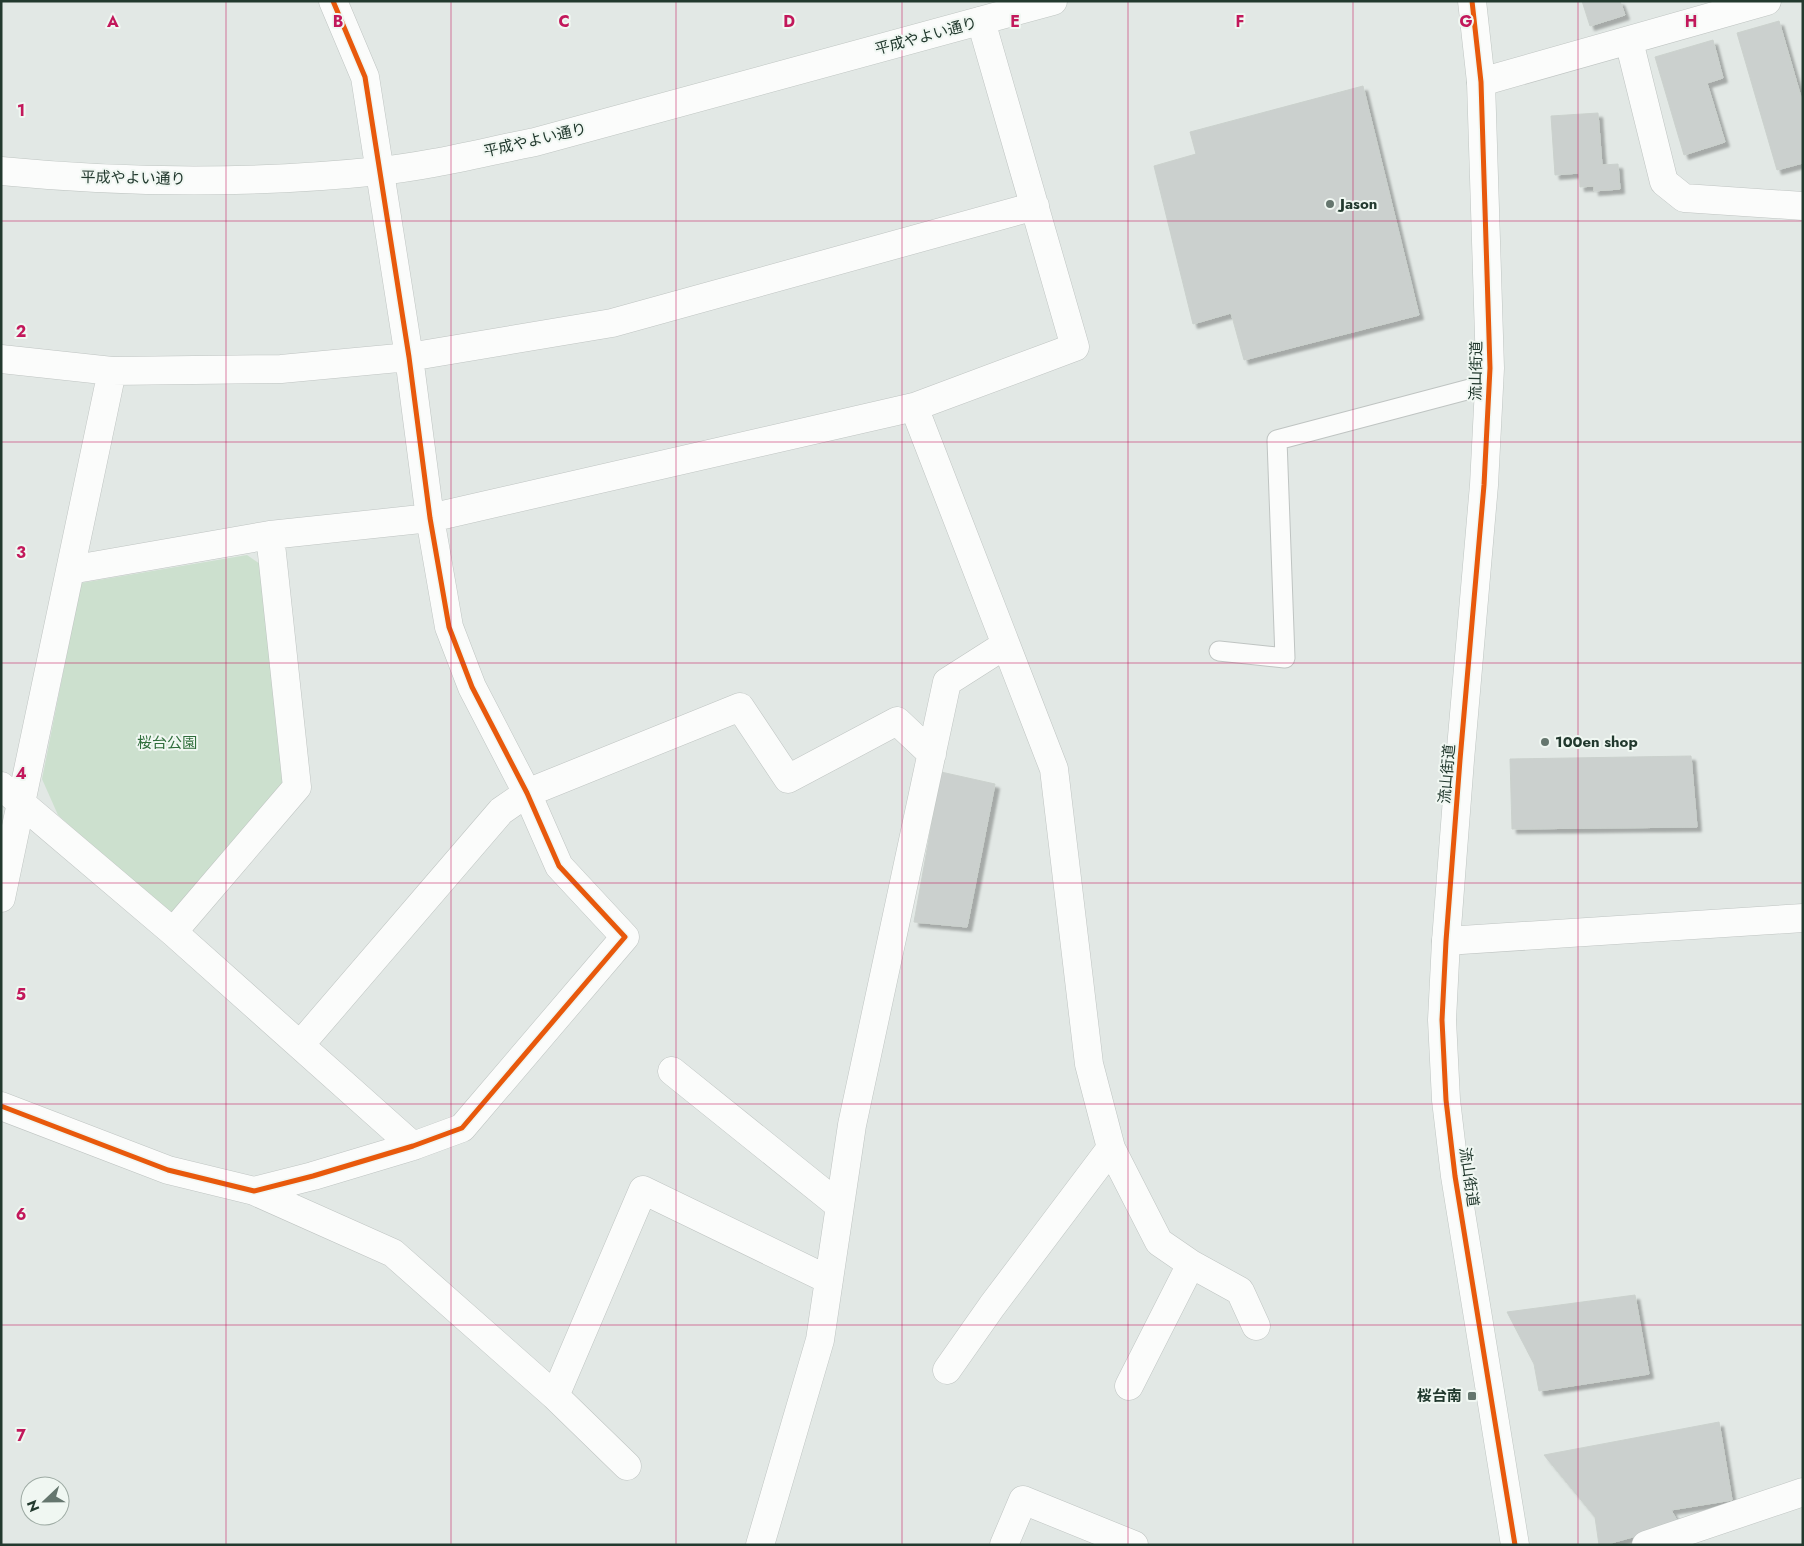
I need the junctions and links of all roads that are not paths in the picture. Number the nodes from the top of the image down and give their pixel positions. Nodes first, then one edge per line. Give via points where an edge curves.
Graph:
1 (334, 1) edge
2 (1472, 1) edge
3 (1768, 1) edge
4 (1040, 3) edge
5 (981, 20) junction
6 (1629, 41) junction
7 (1481, 82) junction
8 (1, 171) edge
9 (380, 171) junction
10 (1034, 206) junction
11 (1803, 206) edge
12 (409, 357) junction
13 (1, 359) edge
14 (112, 371) junction
15 (1489, 384) junction
16 (914, 407) junction
17 (430, 518) junction
18 (270, 535) junction
19 (70, 570) junction
20 (1005, 645) junction
21 (1219, 650) dead end
22 (932, 754) junction
23 (1, 786) edge
24 (527, 793) junction
25 (21, 805) junction
26 (1, 898) edge
27 (1803, 918) edge
28 (173, 932) junction
29 (1446, 941) junction
30 (300, 1045) junction
31 (672, 1071) dead end
32 (1, 1106) edge
33 (413, 1146) junction
34 (1111, 1148) junction
35 (254, 1191) junction
36 (840, 1206) junction
37 (1191, 1264) junction
38 (829, 1280) junction
39 (1256, 1326) dead end
40 (947, 1370) dead end
41 (1129, 1386) dead end
42 (555, 1396) junction
43 (627, 1466) dead end
44 (1803, 1492) edge
45 (760, 1545) edge
46 (1004, 1545) edge
47 (1134, 1545) edge
48 (1515, 1545) edge
49 (1646, 1545) edge

1 - 9 street via 365,77
2 - 7 street, 流山街道
3 - 6 street
4 - 5 street, 平成やよい通り
5 - 9 street, 平成やよい通り via 535,142
5 - 10 street
6 - 7 street
6 - 11 street via 1664,182 1684,198
7 - 15 street, 流山街道
8 - 9 street, 平成やよい通り via 69,177 190,179
9 - 12 street
10 - 12 street via 612,323
10 - 16 street via 1074,347
12 - 14 street via 281,369
12 - 17 street
13 - 14 street
14 - 19 street
15 - 21 lane via 1277,440 1286,658
15 - 29 street, 流山街道 via 1484,485
16 - 17 street
16 - 20 street
17 - 18 street
17 - 24 street via 449,627 472,687
18 - 19 street
18 - 28 street via 297,787
19 - 25 street
20 - 22 street via 947,682
20 - 34 street via 1054,769 1089,1064
22 - 24 street via 897,721 788,779 740,707
22 - 36 street via 852,1125
23 - 25 street
24 - 30 street via 501,811
24 - 33 street via 559,866 625,937 462,1128
25 - 26 street
25 - 28 street
27 - 29 street
28 - 30 street
29 - 48 street, 流山街道 via 1442,1020 1446,1100
30 - 33 street
31 - 36 street
32 - 35 street via 168,1170
33 - 35 street
34 - 37 street via 1159,1242
34 - 40 street
35 - 42 street via 393,1253
36 - 38 street
37 - 39 street via 1240,1291
37 - 41 street
38 - 42 street via 643,1190
38 - 45 street via 820,1340
42 - 43 street
44 - 49 street
46 - 47 street via 1023,1500

